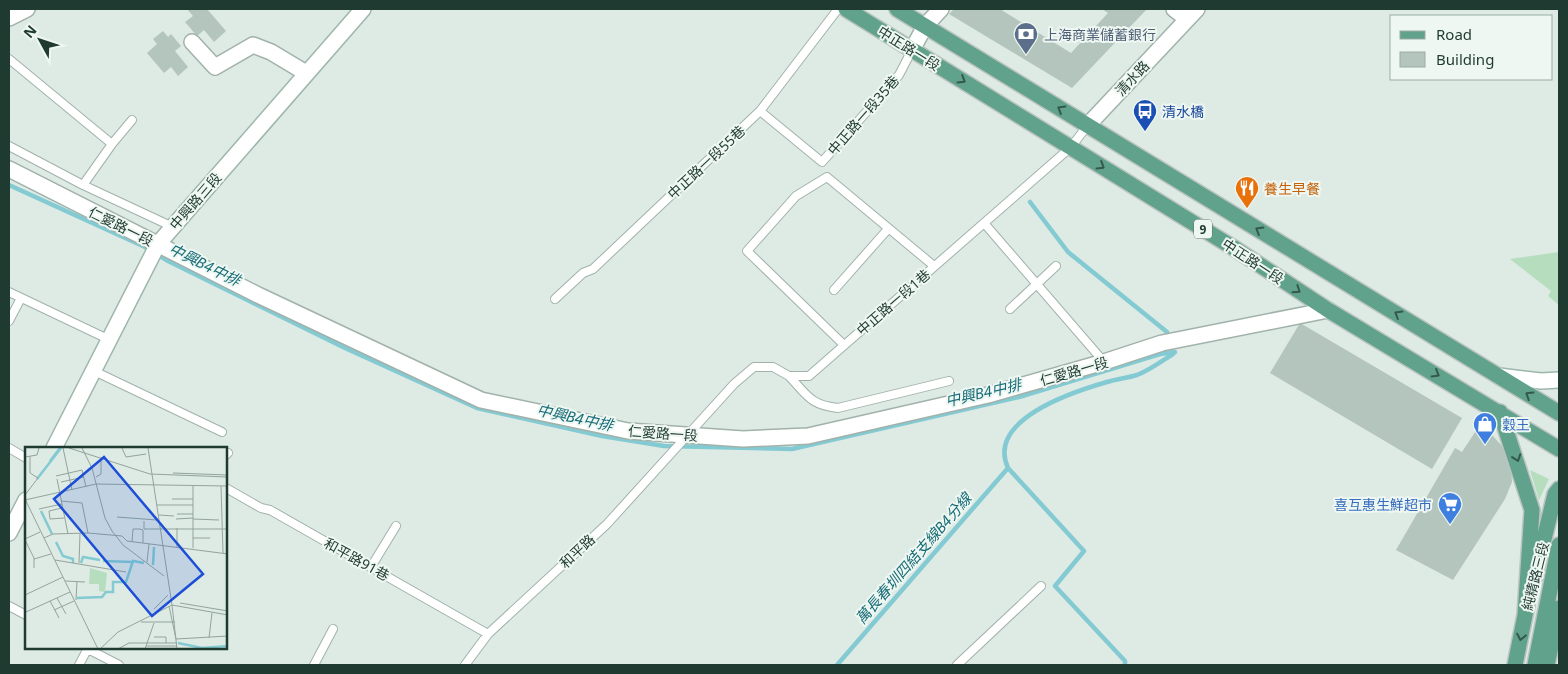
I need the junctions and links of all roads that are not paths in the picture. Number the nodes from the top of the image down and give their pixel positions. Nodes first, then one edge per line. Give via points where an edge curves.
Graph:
1 (27, 9) edge
2 (363, 9) edge
3 (838, 9) edge
4 (846, 9) edge
5 (897, 9) edge
6 (941, 9) edge
7 (1174, 9) edge
8 (1192, 14) edge
9 (9, 18) edge
10 (925, 26) junction
11 (192, 42) dead end
12 (912, 50) junction
13 (9, 59) edge
14 (306, 73) junction
15 (760, 111) junction
16 (132, 120) dead end
17 (1088, 125) junction
18 (112, 144) junction
19 (1071, 147) junction
20 (11, 148) edge
21 (9, 157) edge
22 (9, 169) edge
23 (83, 185) junction
24 (984, 222) junction
25 (173, 227) junction
26 (888, 229) junction
27 (158, 244) junction
28 (934, 266) junction
29 (1056, 266) dead end
30 (1037, 284) junction
31 (834, 290) dead end
32 (9, 292) edge
33 (21, 298) junction
34 (555, 299) dead end
35 (1010, 309) dead end
36 (1328, 310) junction
37 (9, 321) edge
38 (110, 340) junction
39 (844, 345) junction
40 (1104, 362) junction
41 (94, 372) junction
42 (789, 376) junction
43 (1499, 376) junction
44 (1559, 380) edge
45 (949, 381) dead end
46 (1500, 412) junction
47 (1559, 413) edge
48 (222, 432) dead end
49 (686, 434) junction
50 (55, 447) edge
51 (9, 448) edge
52 (1559, 448) edge
53 (25, 457) edge
54 (228, 489) edge
55 (1559, 489) edge
56 (25, 502) edge
57 (396, 526) dead end
58 (9, 533) edge
59 (1559, 545) edge
60 (372, 567) junction
61 (1042, 586) dead end
62 (9, 606) edge
63 (1559, 608) edge
64 (25, 614) edge
65 (1525, 615) junction
66 (333, 629) dead end
67 (488, 634) junction
68 (87, 649) edge
69 (89, 649) edge
70 (79, 665) edge
71 (119, 665) edge
72 (314, 665) edge
73 (465, 665) edge
74 (957, 665) edge
75 (1515, 665) edge
76 (1535, 665) edge
77 (1547, 665) edge

1 - 9 street
2 - 14 street, 中興路三段
3 - 15 lane, 中正路一段55巷
4 - 12 main road, 中正路一段 / 9
5 - 10 main road, 中正路一段 / 9
6 - 10 street
7 - 8 street
8 - 17 street, 清水路
10 - 12 street
17 -> 10 main road, 中正路一段 / 9
11 - 14 street via 215,67 253,45
12 - 15 lane, 中正路一段35巷 via 899,75 822,162
12 -> 19 main road, 中正路一段 / 9
13 - 18 lane
14 - 25 street, 中興路三段
15 - 34 lane, 中正路一段55巷 via 592,269 583,273
16 - 18 lane
17 - 19 lane, 中正路一段1巷
43 -> 17 main road, 中正路一段 / 9
18 - 23 lane
19 - 24 lane, 中正路一段1巷
19 -> 36 main road, 中正路一段 / 9
20 - 21 lane
20 - 23 lane
22 - 27 street, 仁愛路一段
23 - 25 lane
24 - 28 lane, 中正路一段1巷
24 - 30 lane
25 - 27 street, 中興路三段
26 - 28 lane
26 - 31 lane
26 - 39 lane via 827,177 796,196 747,251
27 - 38 street, 中興路三段
27 - 49 street, 仁愛路一段 via 480,400 628,432
28 - 39 lane, 中正路一段1巷
29 - 30 lane
30 - 35 lane
30 - 40 lane
32 - 33 lane
33 - 37 lane
33 - 38 lane
36 - 40 street, 仁愛路一段 via 1162,343
36 -> 46 main road, 中正路一段 / 9
38 - 41 street, 中興路三段
39 - 42 lane, 中正路一段1巷 via 808,376
40 - 49 street, 仁愛路一段 via 988,396 808,436 742,439
41 - 48 lane
41 - 50 street, 中興路三段
42 - 45 lane via 810,400 821,406 838,408
42 - 49 lane via 773,367 754,367
43 - 44 street
47 -> 43 main road, 中正路一段 / 9
46 - 52 main road, 中正路一段 / 9
46 -> 65 main road via 1532,510
49 - 67 lane, 和平路 via 607,524
51 - 53 lane
54 - 60 lane, 和平路91巷
55 - 65 main road, 純精路三段 via 1554,494
56 - 58 street
57 - 60 lane
59 - 76 main road, 純精路三段
60 - 67 lane, 和平路91巷
61 - 74 lane
62 - 64 lane
63 - 77 main road
65 -> 75 main road, 純精路三段
66 - 72 lane
67 - 73 lane, 和平路
68 - 70 lane
69 - 71 lane

